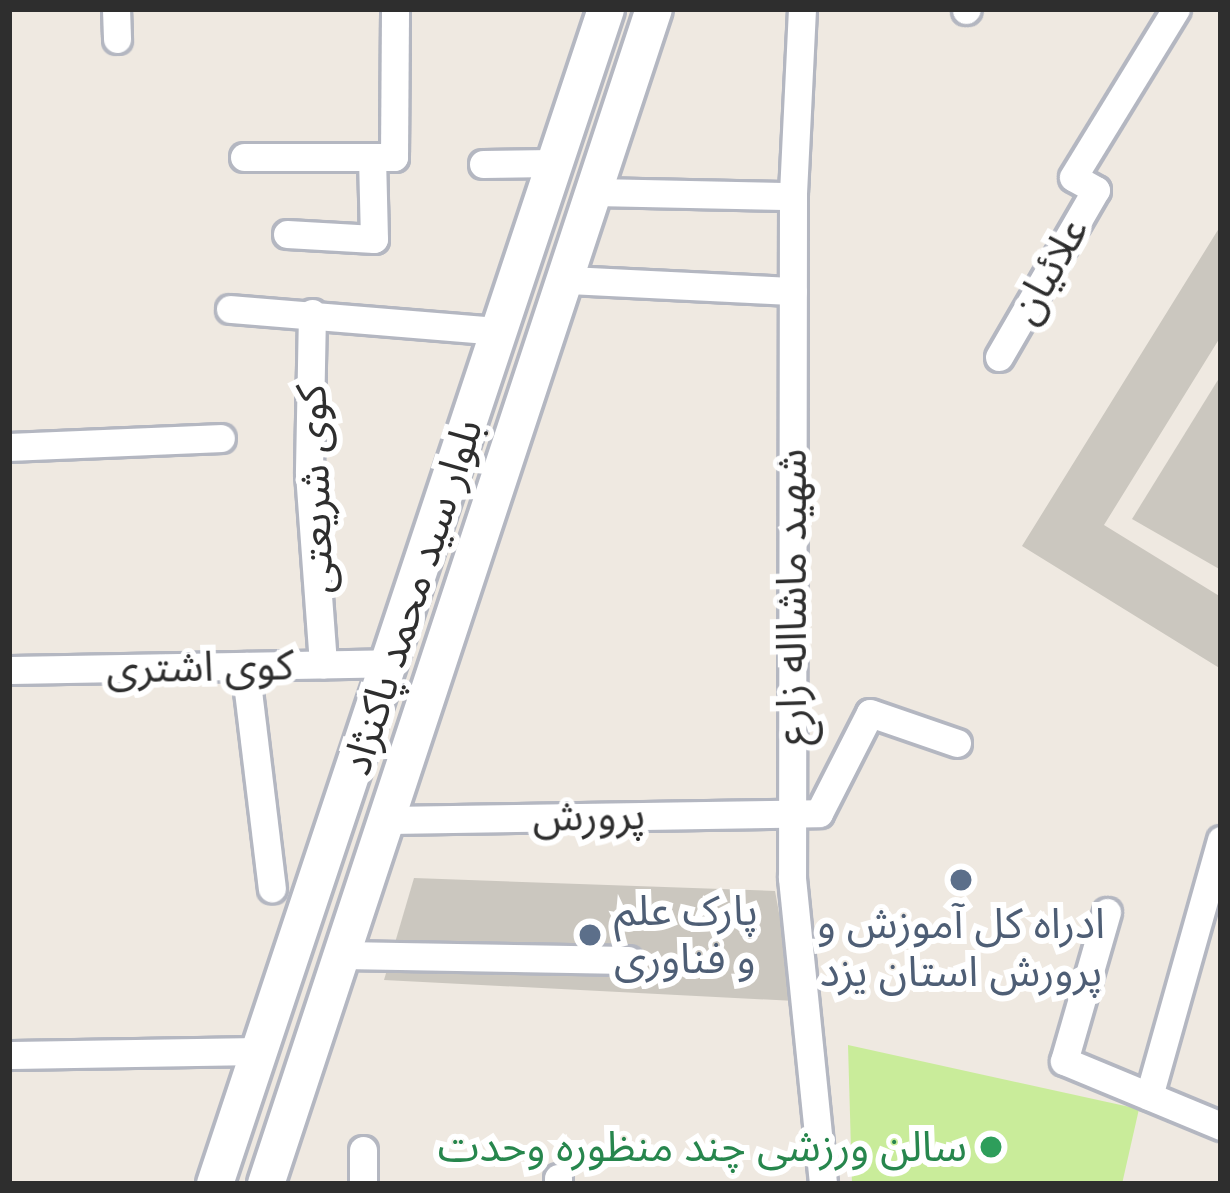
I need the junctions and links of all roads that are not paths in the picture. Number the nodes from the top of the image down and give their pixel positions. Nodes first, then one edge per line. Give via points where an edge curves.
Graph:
1 (116, 9) edge
2 (395, 9) edge
3 (605, 9) edge
4 (654, 9) edge
5 (802, 9) edge
6 (1176, 9) edge
7 (117, 39) dead end
8 (244, 157) dead end
9 (383, 158) junction
10 (552, 163) junction
11 (483, 164) dead end
12 (597, 192) junction
13 (793, 196) junction
14 (530, 232) junction
15 (287, 234) dead end
16 (580, 242) junction
17 (567, 280) junction
18 (793, 291) junction
19 (230, 309) dead end
20 (312, 313) junction
21 (498, 332) junction
22 (999, 357) dead end
23 (221, 437) dead end
24 (9, 447) edge
25 (391, 663) junction
26 (322, 664) junction
27 (245, 666) junction
28 (9, 670) edge
29 (957, 743) dead end
30 (791, 812) junction
31 (387, 820) junction
32 (1221, 840) edge
33 (272, 888) dead end
34 (1107, 912) dead end
35 (342, 955) junction
36 (628, 960) dead end
37 (260, 1051) junction
38 (9, 1055) edge
39 (1149, 1096) junction
40 (1221, 1126) edge
41 (363, 1150) dead end
42 (215, 1184) edge
43 (266, 1184) edge
44 (363, 1184) edge
45 (823, 1184) edge

1 - 7 street
2 - 9 street
3 - 10 main road, بلوار سید محمد پاکنژاد
4 - 12 main road, بلوار سید محمد پاکنژاد
5 - 13 street, شهید ماشااله زارع
6 - 22 street, علائیان via 1073,177 1096,190
8 - 9 street
9 - 15 street via 374,239
10 - 11 street
10 - 14 main road, بلوار سید محمد پاکنژاد
12 - 13 street
12 - 16 main road, بلوار سید محمد پاکنژاد
13 - 18 street, شهید ماشااله زارع
14 - 16 main road
14 - 21 main road, بلوار سید محمد پاکنژاد
16 - 17 main road, بلوار سید محمد پاکنژاد
17 - 18 street
17 - 31 main road, بلوار سید محمد پاکنژاد
18 - 30 street, شهید ماشااله زارع
19 - 20 street
20 - 21 street
20 - 26 street, کوی شریعتی via 309,473
21 - 25 main road, بلوار سید محمد پاکنژاد
23 - 24 street
25 - 26 street, کوی اشتری
25 - 37 main road, بلوار سید محمد پاکنژاد
26 - 27 street, کوی اشتری
27 - 28 street, کوی اشتری
27 - 33 street
29 - 30 street via 870,713 818,812
30 - 31 street, پرورش
30 - 45 street, شهید ماشااله زارع
31 - 35 main road, بلوار سید محمد پاکنژاد
32 - 39 street
34 - 39 street via 1064,1061
35 - 36 street
35 - 43 main road, بلوار سید محمد پاکنژاد
37 - 38 street
37 - 42 main road, بلوار سید محمد پاکنژاد
39 - 40 street
41 - 44 street

